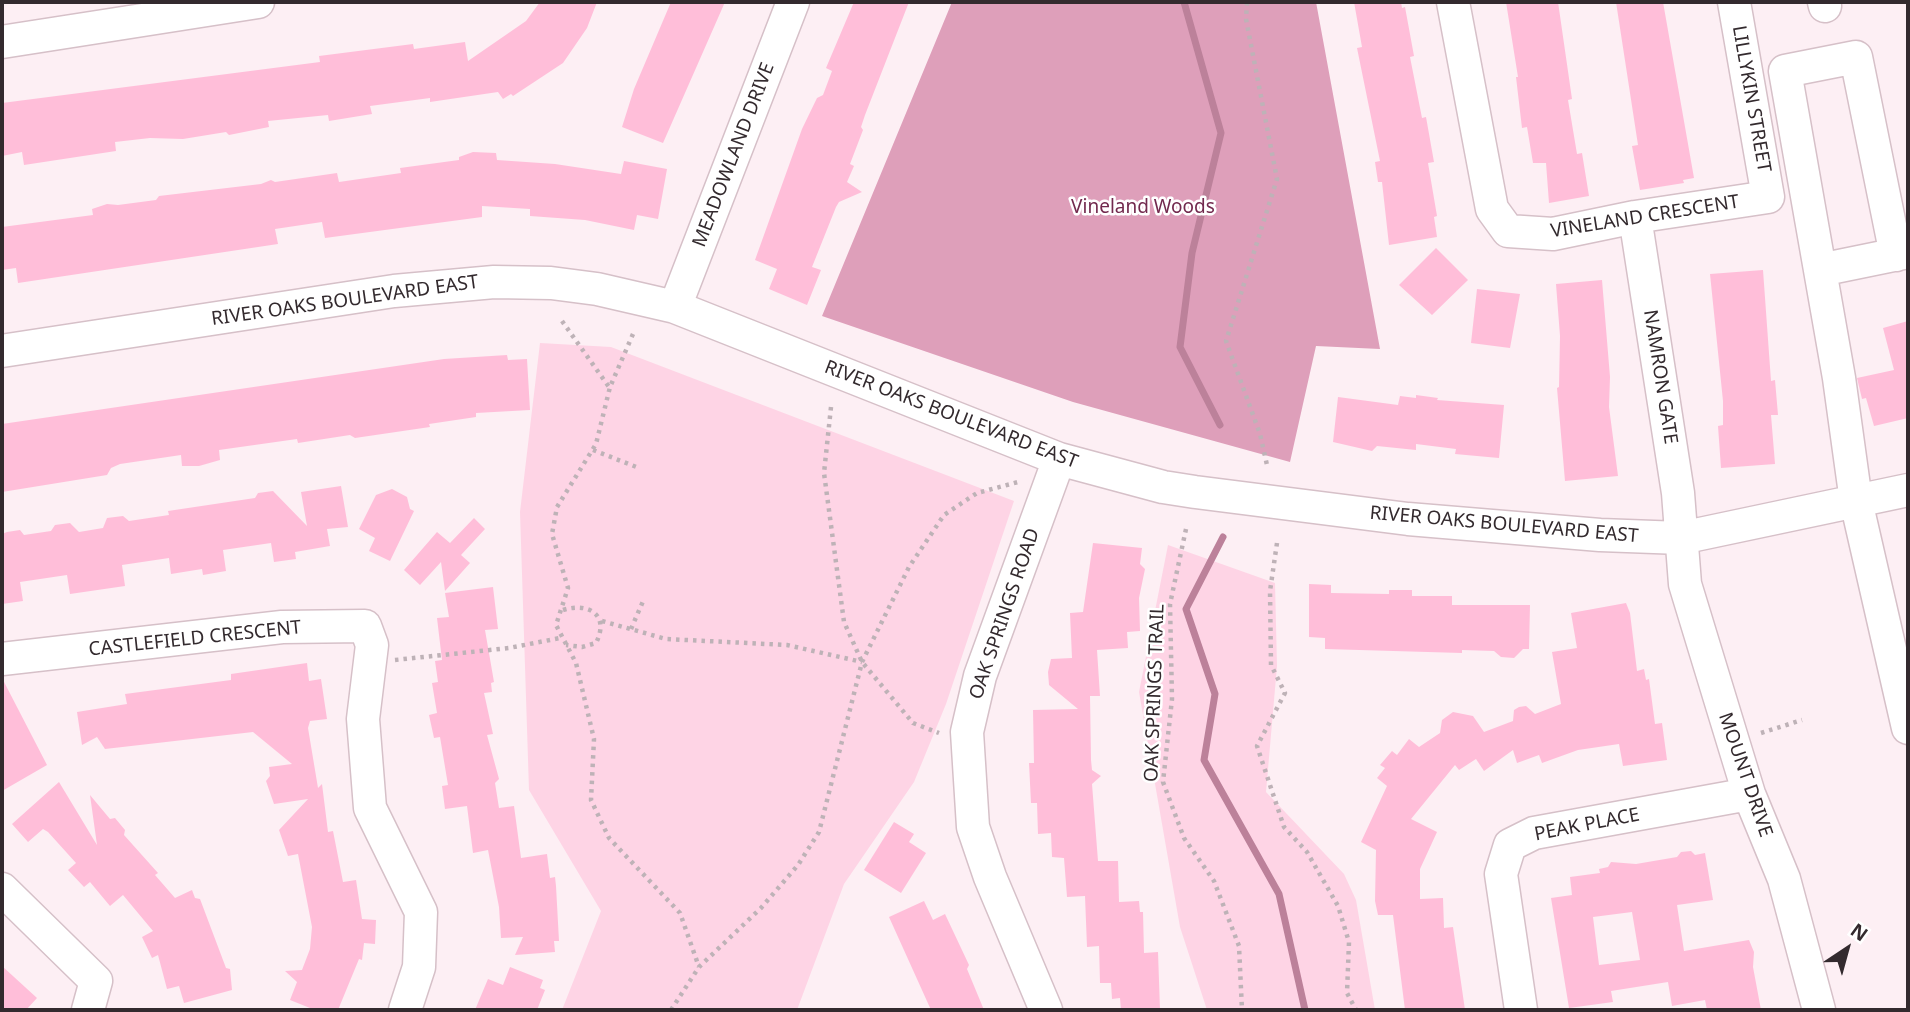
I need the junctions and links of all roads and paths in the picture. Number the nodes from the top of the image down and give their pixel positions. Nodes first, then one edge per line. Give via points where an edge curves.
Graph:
1 (258, 2) edge
2 (793, 2) edge
3 (1247, 2) edge
4 (1453, 2) edge
5 (1734, 2) edge
6 (2, 42) edge
7 (1768, 197) joint
8 (1635, 217) junction
9 (1902, 253) edge
10 (1820, 271) junction
11 (675, 307) junction
12 (562, 321) dead end
13 (633, 334) dead end
14 (2, 351) edge
15 (610, 387) junction
16 (831, 407) dead end
17 (593, 450) junction
18 (1059, 459) junction
19 (1267, 465) dead end
20 (639, 468) dead end
21 (1022, 481) dead end
22 (1908, 489) edge
23 (1856, 501) junction
24 (1186, 528) dead end
25 (1681, 538) junction
26 (1277, 543) dead end
27 (644, 599) dead end
28 (563, 611) junction
29 (601, 621) junction
30 (631, 629) junction
31 (560, 638) junction
32 (565, 645) junction
33 (2, 660) edge
34 (370, 662) junction
35 (862, 662) junction
36 (1802, 720) dead end
37 (1908, 728) edge
38 (939, 733) dead end
39 (1762, 733) dead end
40 (1749, 794) junction
41 (2, 889) edge
42 (699, 967) junction
43 (88, 1010) edge
44 (405, 1010) edge
45 (671, 1010) edge
46 (1046, 1010) edge
47 (1241, 1010) edge
48 (1356, 1010) edge
49 (1521, 1010) edge
50 (1819, 1010) edge

1 - 6 street
2 - 11 street, MEADOWLAND DRIVE
3 - 19 path via 1246,19 1277,179 1226,341
4 - 8 street, VINELAND CRESCENT via 1492,209 1508,231 1553,234
5 - 7 street, LILLYKIN STREET
7 - 8 street, VINELAND CRESCENT
8 - 25 street, NAMRON GATE
9 - 10 street
9 - 10 street via 1856,57 1785,71
10 - 23 street
11 - 14 street, RIVER OAKS BOULEVARD EAST via 597,289 494,282 394,291
11 - 18 street, RIVER OAKS BOULEVARD EAST
12 - 15 path
13 - 15 path
15 - 17 path
16 - 35 path via 824,473 844,622
17 - 20 path
17 - 28 path via 557,507 552,534 568,588
18 - 25 street, RIVER OAKS BOULEVARD EAST via 1163,487 1282,505 1545,531
18 - 46 street, OAK SPRINGS ROAD via 980,676 967,732 973,827
21 - 35 path via 977,493 944,514 909,566
22 - 23 street, RIVER OAKS BOULEVARD EAST
23 - 25 street, RIVER OAKS BOULEVARD EAST
23 - 37 street
24 - 47 path, OAK SPRINGS TRAIL via 1170,604 1172,699 1163,782 1184,838 1214,880 1238,946
25 - 40 street, MOUNT DRIVE via 1685,584
26 - 48 path via 1270,591 1271,665 1285,693 1257,746 1284,827 1307,852 1338,906 1349,942 1347,993
27 - 30 path
28 - 29 path via 576,606
28 - 31 path via 556,625
29 - 30 path
29 - 32 path via 603,629 596,643
30 - 35 path via 666,639 787,645
31 - 32 path
31 - 34 path via 509,649
32 - 42 path via 576,663 594,739 591,800 609,838 680,913
33 - 34 street, CASTLEFIELD CRESCENT via 282,627 365,626 372,645
34 - 44 street, CASTLEFIELD CRESCENT via 363,719 370,808 421,912 419,967
35 - 38 path via 913,723
35 - 42 path via 818,832 798,865 761,908
36 - 39 path
40 - 49 street, PEAK PLACE via 1534,833 1510,845 1501,874
40 - 50 street, MOUNT DRIVE via 1784,879
41 - 43 street via 96,982
42 - 45 path

